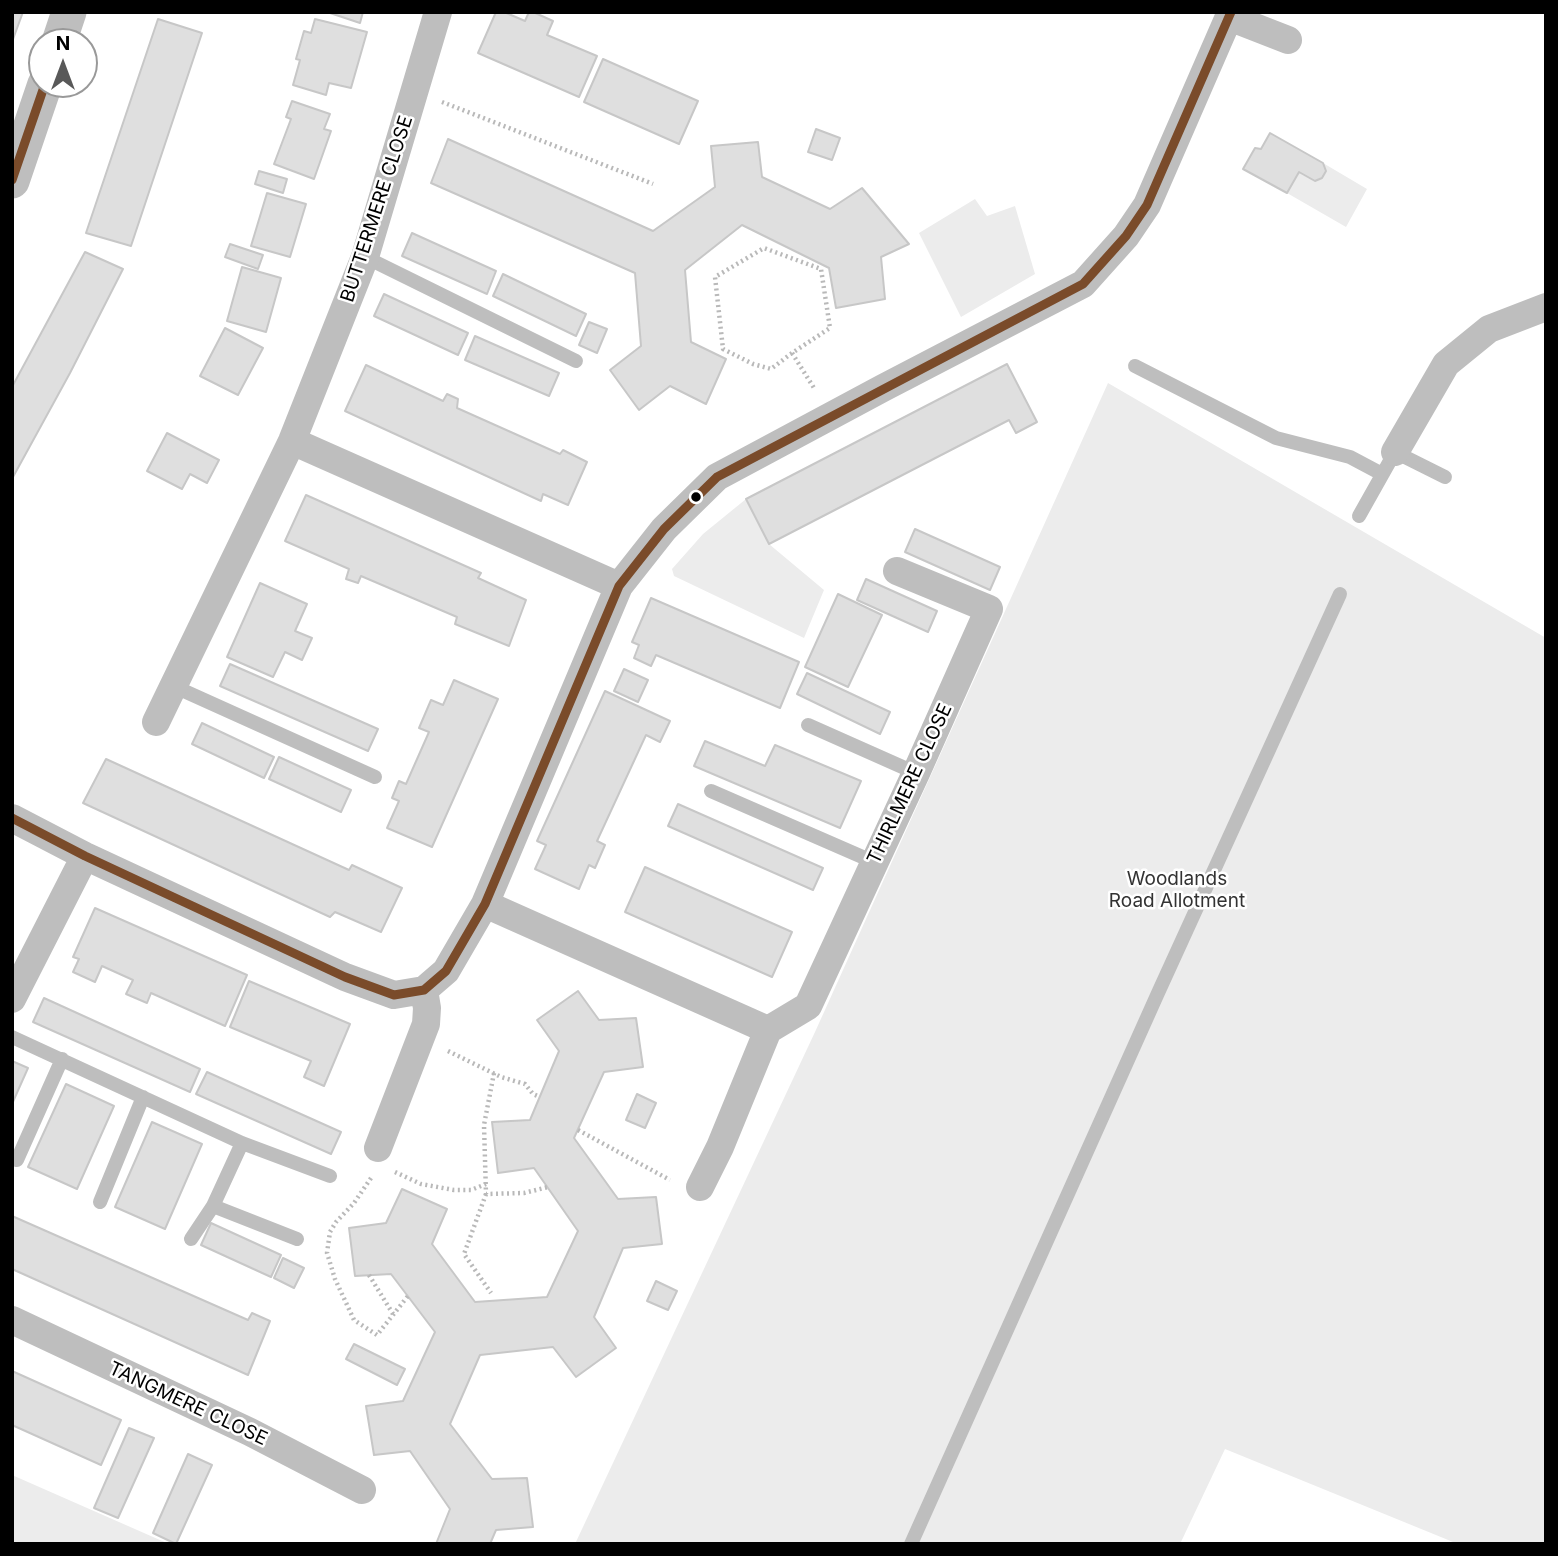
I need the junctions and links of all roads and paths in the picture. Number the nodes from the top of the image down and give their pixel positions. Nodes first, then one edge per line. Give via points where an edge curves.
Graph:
1 (438, 12) edge
2 (1230, 15) edge
3 (1288, 40) dead end
4 (415, 91) junction
5 (40, 98) edge
6 (12, 181) edge
7 (653, 184) dead end
8 (365, 257) junction
9 (1546, 307) edge
10 (792, 353) junction
11 (576, 361) dead end
12 (1135, 366) dead end
13 (832, 415) junction
14 (292, 441) junction
15 (1389, 463) junction
16 (1445, 477) dead end
17 (1359, 516) dead end
18 (897, 571) dead end
19 (619, 586) junction
20 (1340, 594) dead end
21 (173, 686) junction
22 (156, 722) dead end
23 (808, 725) dead end
24 (916, 773) junction
25 (375, 777) dead end
26 (711, 791) dead end
27 (12, 818) edge
28 (85, 856) junction
29 (874, 862) junction
30 (485, 904) junction
31 (424, 990) junction
32 (12, 999) edge
33 (768, 1030) junction
34 (12, 1037) edge
35 (421, 1041) junction
36 (62, 1059) junction
37 (494, 1073) junction
38 (143, 1097) junction
39 (540, 1097) dead end
40 (578, 1130) dead end
41 (242, 1143) junction
42 (720, 1147) junction
43 (379, 1156) junction
44 (17, 1160) dead end
45 (330, 1176) dead end
46 (486, 1184) junction
47 (548, 1187) dead end
48 (699, 1187) dead end
49 (486, 1194) junction
50 (100, 1202) dead end
51 (213, 1206) junction
52 (191, 1239) dead end
53 (297, 1239) dead end
54 (369, 1275) dead end
55 (491, 1293) dead end
56 (408, 1296) dead end
57 (393, 1314) junction
58 (12, 1320) edge
59 (362, 1490) dead end
60 (911, 1544) edge

1 - 4 street, BUTTERMERE CLOSE
2 - 3 street
2 - 13 street via 1147,205 1083,284
4 - 7 path
4 - 8 street, BUTTERMERE CLOSE
5 - 6 street
8 - 11 lane
8 - 14 street, BUTTERMERE CLOSE
9 - 15 street via 1489,329 1446,365
10 - 10 path via 830,328 821,269 764,247 715,277 723,349 771,369
10 - 13 path
12 - 15 lane via 1276,438
13 - 19 street via 717,477 664,529
14 - 19 street
14 - 21 street, BUTTERMERE CLOSE
15 - 16 lane
15 - 17 lane
18 - 24 street, THIRLMERE CLOSE via 989,609
19 - 30 street
20 - 60 lane
21 - 22 street, BUTTERMERE CLOSE
21 - 25 lane
23 - 24 lane
24 - 29 street, THIRLMERE CLOSE
26 - 29 lane
27 - 28 street
28 - 31 street via 345,977 394,995
28 - 32 street
29 - 33 street, THIRLMERE CLOSE via 808,1006
30 - 31 street via 446,971
30 - 33 street
31 - 35 street via 427,1008
33 - 42 street
34 - 36 lane
35 - 37 path
35 - 43 street
36 - 38 lane
36 - 44 lane
37 - 39 path via 525,1084
37 - 46 path via 484,1125
38 - 41 lane
38 - 50 lane
40 - 42 path via 675,1183 682,1166
41 - 45 lane
41 - 51 lane
42 - 48 street
43 - 46 path via 421,1184 454,1190
43 - 57 path via 354,1203 330,1232 327,1254 354,1320 377,1335
46 - 49 path
47 - 49 path
49 - 55 path via 464,1254
51 - 52 lane
51 - 53 lane
54 - 57 path
56 - 57 path
58 - 59 street, TANGMERE CLOSE

